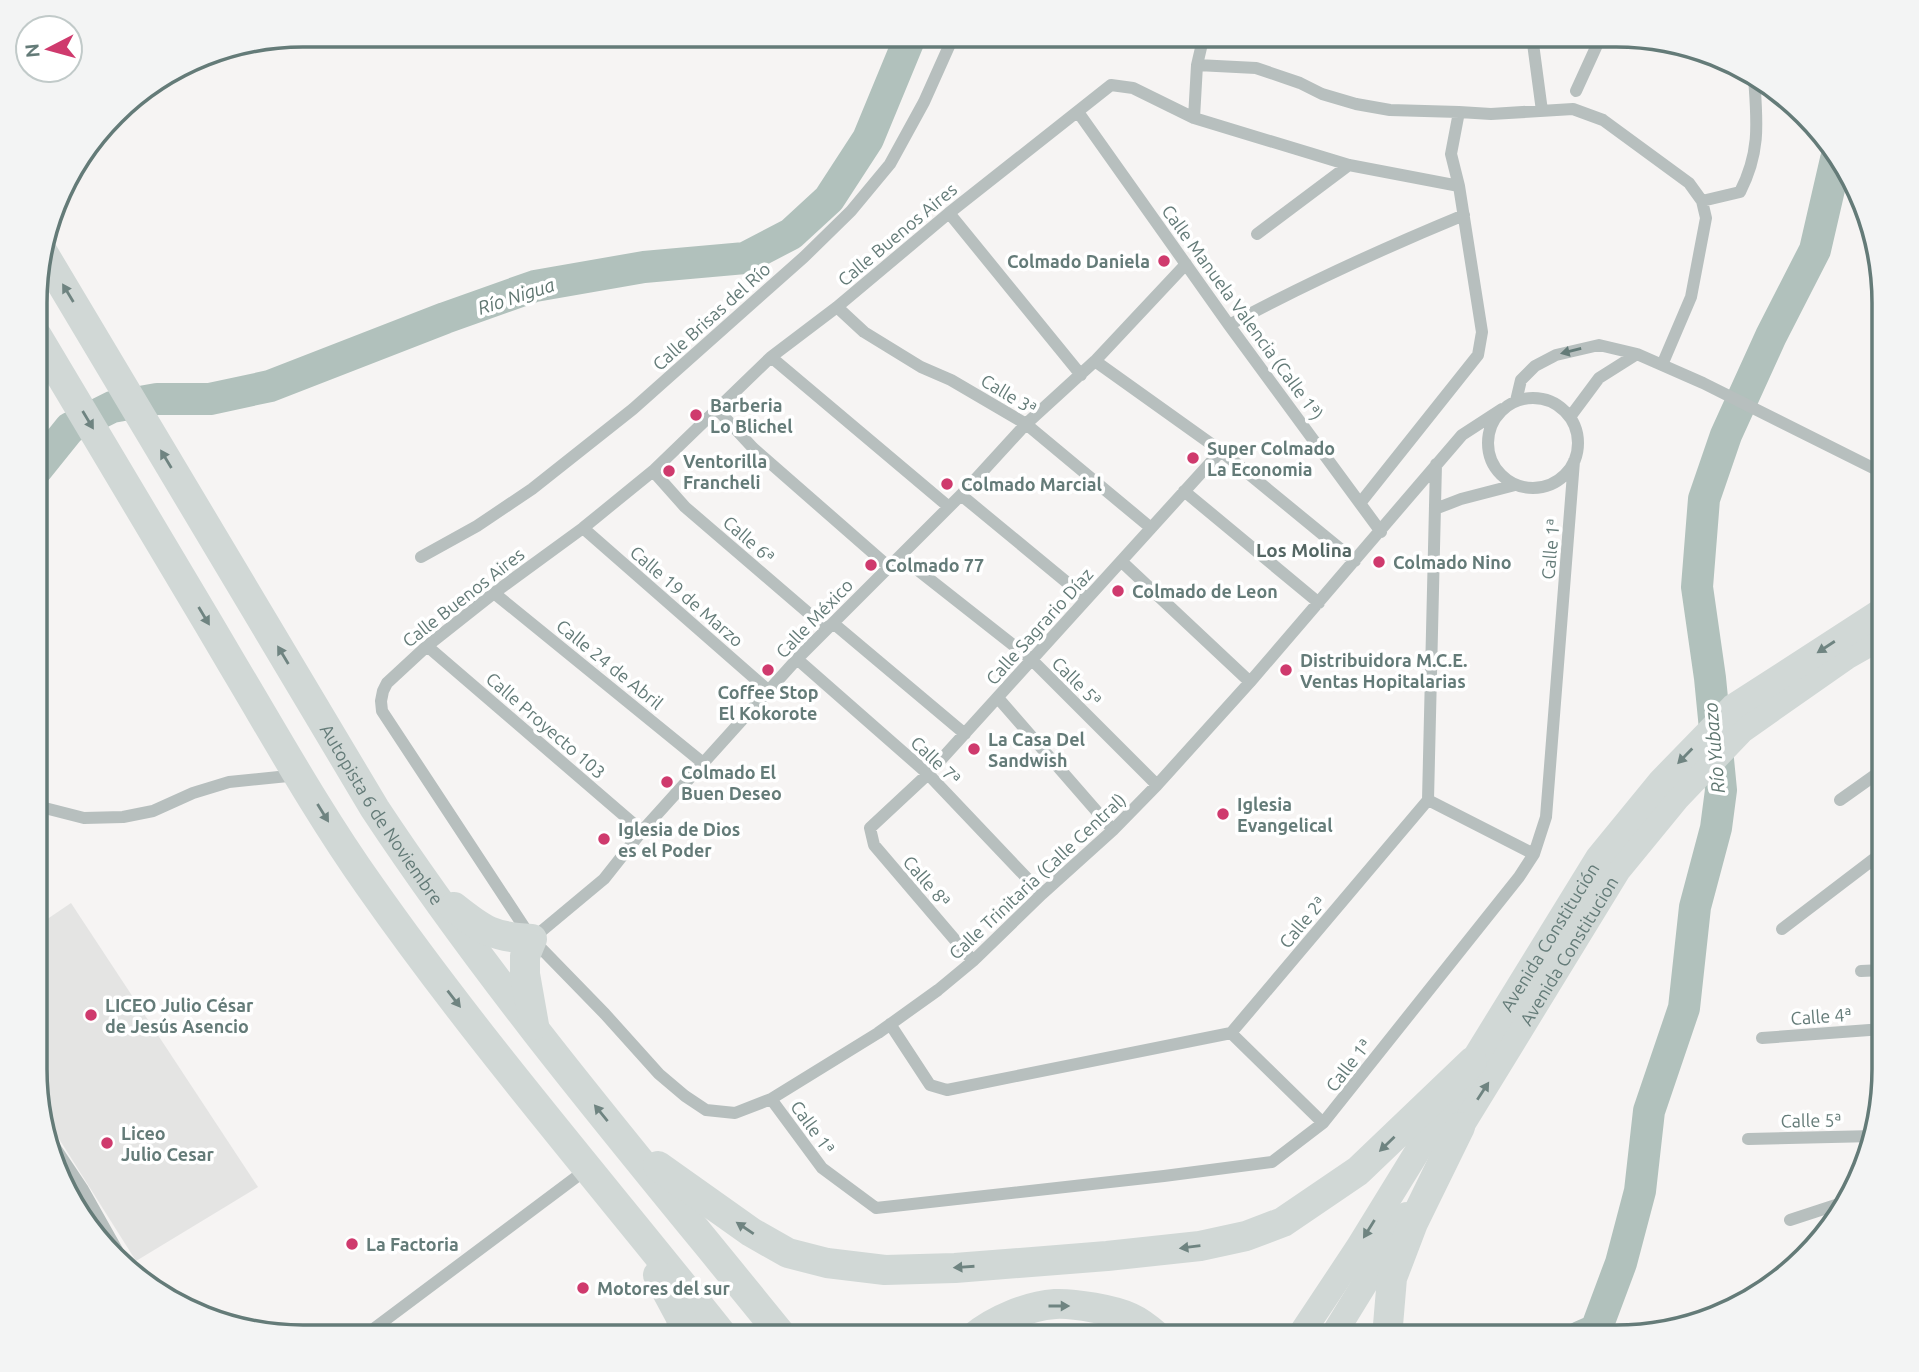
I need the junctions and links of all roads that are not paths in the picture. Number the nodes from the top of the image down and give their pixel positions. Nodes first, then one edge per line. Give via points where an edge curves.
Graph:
1 (949, 47) edge
2 (1201, 47) edge
3 (1533, 47) edge
4 (1596, 47) edge
5 (1196, 65) junction
6 (1755, 88) edge
7 (1576, 91) dead end
8 (1542, 111) junction
9 (1078, 112) junction
10 (1459, 112) junction
11 (1194, 118) junction
12 (1349, 165) junction
13 (1459, 186) junction
14 (1702, 201) junction
15 (949, 213) junction
16 (1464, 215) junction
17 (1257, 234) dead end
18 (50, 264) edge
19 (1186, 264) junction
20 (837, 307) junction
21 (1229, 325) junction
22 (47, 352) edge
23 (1637, 354) junction
24 (771, 357) junction
25 (1095, 361) junction
26 (1662, 365) junction
27 (1082, 375) junction
28 (1516, 401) junction
29 (718, 409) junction
30 (1502, 409) junction
31 (1570, 417) junction
32 (1026, 424) junction
33 (1221, 451) junction
34 (1574, 461) junction
35 (1436, 464) junction
36 (1872, 467) edge
37 (653, 471) junction
38 (1515, 485) junction
39 (1184, 491) junction
40 (961, 495) junction
41 (1361, 502) junction
42 (949, 507) junction
43 (1435, 509) junction
44 (583, 528) junction
45 (1151, 528) junction
46 (1381, 531) junction
47 (901, 556) junction
48 (421, 557) dead end
49 (1121, 561) junction
50 (1354, 561) junction
51 (889, 567) junction
52 (494, 593) junction
53 (1087, 598) junction
54 (1319, 603) junction
55 (1872, 619) edge
56 (830, 626) junction
57 (1872, 643) edge
58 (426, 646) junction
59 (797, 659) junction
60 (1032, 660) junction
61 (1250, 682) junction
62 (769, 691) junction
63 (998, 698) junction
64 (1738, 718) junction
65 (965, 734) junction
66 (704, 763) junction
67 (928, 774) junction
68 (300, 775) junction
69 (1872, 777) edge
70 (1157, 785) junction
71 (1428, 800) junction
72 (1840, 800) dead end
73 (47, 809) edge
74 (878, 820) joint
75 (1113, 830) junction
76 (642, 831) junction
77 (1534, 854) junction
78 (1872, 861) edge
79 (1608, 864) junction
80 (424, 884) junction
81 (1042, 894) junction
82 (1783, 929) dead end
83 (532, 939) junction
84 (973, 961) junction
85 (1861, 971) dead end
86 (1872, 971) edge
87 (890, 1024) junction
88 (1872, 1030) edge
89 (536, 1032) junction
90 (1231, 1032) junction
91 (1762, 1038) dead end
92 (1472, 1062) junction
93 (771, 1099) junction
94 (1323, 1123) junction
95 (1460, 1127) junction
96 (1863, 1136) edge
97 (1748, 1139) dead end
98 (625, 1142) junction
99 (66, 1164) edge
100 (587, 1169) junction
101 (82, 1188) junction
102 (78, 1191) edge
103 (1832, 1206) edge
104 (630, 1218) junction
105 (1790, 1220) dead end
106 (101, 1226) edge
107 (379, 1325) edge
108 (683, 1325) edge
109 (715, 1325) edge
110 (773, 1325) edge
111 (991, 1325) edge
112 (1142, 1325) edge
113 (1307, 1325) edge
114 (1339, 1325) edge
115 (1388, 1325) edge

1 - 48 street, Calle Brisas del Río via 890,164 804,257 633,409 532,489
2 - 5 street
3 - 8 street
4 - 7 street
5 - 10 street via 1256,68 1356,104
5 - 11 street
6 - 14 street via 1757,133 1750,173 1740,192
8 - 10 street
8 - 14 street via 1573,108 1603,120 1689,183
9 - 11 street, Calle Buenos Aires via 1111,85 1133,88
9 - 15 street, Calle Buenos Aires
9 - 19 street, Calle Manuela Valencia (Calle 1ª)
10 - 13 street via 1451,155
11 - 12 street, Calle Buenos Aires
12 - 13 street, Calle Buenos Aires
12 - 17 street
13 - 16 street
14 - 26 street via 1706,218 1691,297
15 - 20 street, Calle Buenos Aires
15 - 27 street
16 - 21 street via 1284,295
16 - 41 street via 1482,332 1478,355
80 -> 18 highway, Autopista 6 de Noviembre via 317,714
19 - 21 street, Calle Manuela Valencia (Calle 1ª)
19 - 25 street, Calle México
20 - 24 street, Calle Buenos Aires
20 - 32 street, Calle 3ª via 864,332
21 - 41 street, Calle Manuela Valencia (Calle 1ª)
22 -> 68 highway
23 - 26 street
23 -> 28 street via 1598,345 1556,355 1521,380
23 - 31 street via 1599,377
24 - 29 street, Calle Buenos Aires
24 - 42 street
25 - 27 street, Calle México
25 - 33 street
26 - 36 street
27 - 32 street, Calle México
28 - 30 street
28 - 31 street via 1536,397 1555,403
29 - 37 street, Calle Buenos Aires
29 - 51 street via 753,449
30 - 35 street, Calle Trinitaria (Calle Central) via 1462,435
30 - 38 street via 1489,433 1490,459 1500,475
31 - 34 street via 1578,446
32 - 40 street, Calle México
32 - 45 street, Calle 3ª
33 - 39 street, Calle Sagrario Díaz
33 - 50 street
34 - 38 street via 1549,485
34 - 77 street, Calle 1ª via 1546,817
35 - 43 street
35 - 46 street, Calle Trinitaria (Calle Central)
37 - 44 street, Calle Buenos Aires
37 - 56 street, Calle 6ª via 685,507
38 - 43 street
39 - 45 street, Calle Sagrario Díaz
39 - 54 street
40 - 42 street, Calle México
40 - 53 street
41 - 46 street, Calle Manuela Valencia (Calle 1ª)
42 - 47 street, Calle México
43 - 71 street
44 - 52 street, Calle Buenos Aires
44 - 62 street, Calle 19 de Marzo
45 - 49 street, Calle Sagrario Díaz
46 - 50 street, Calle Trinitaria (Calle Central)
47 - 51 street, Calle México
47 - 60 street, Calle 5ª
49 - 53 street, Calle Sagrario Díaz
49 - 61 street
50 - 54 street, Calle Trinitaria (Calle Central)
51 - 56 street, Calle México
52 - 58 street, Calle Buenos Aires
52 - 66 street, Calle 24 de Abril
53 - 60 street, Calle Sagrario Díaz
54 - 61 street, Calle Trinitaria (Calle Central)
55 -> 64 main road
56 - 59 street, Calle México
56 - 65 street, Calle 6ª
57 - 64 main road, Avenida Constitucion
58 - 76 street, Calle Proyecto 103
58 - 83 street, Calle Buenos Aires via 387,682 382,711
59 - 62 street, Calle México
59 - 67 street, Calle 7ª
60 - 63 street, Calle Sagrario Díaz
60 - 70 street, Calle 5ª
61 - 70 street, Calle Trinitaria (Calle Central)
62 - 66 street, Calle México
63 - 65 street, Calle Sagrario Díaz
63 - 75 street
64 - 79 main road, Avenida Constitucion via 1677,799
65 - 67 street, Calle Sagrario Díaz
66 - 76 street, Calle México
67 - 74 street, Calle Sagrario Díaz
67 - 81 street, Calle 7ª
68 - 73 street via 229,782 153,811 123,817 84,818
68 -> 100 highway via 367,883
69 - 72 street
70 - 75 street, Calle Trinitaria (Calle Central)
71 - 77 street
71 - 90 street, Calle 2ª
74 - 84 street, Calle 8ª via 870,828 874,845
75 - 81 street, Calle Trinitaria (Calle Central)
76 - 83 street, Calle México via 604,879
77 - 94 street, Calle 1ª
78 - 82 street
79 - 92 main road, Avenida Constitución
95 -> 79 main road, Avenida Constitucion
80 - 83 highway via 492,933
80 - 89 highway, Autopista 6 de Noviembre
81 - 84 street, Calle Trinitaria (Calle Central)
83 - 89 highway via 525,956 525,974
83 - 93 street, Calle Trinitaria (Calle Central) via 685,1096 706,1110 735,1113
84 - 87 street, Calle Trinitaria (Calle Central)
85 - 86 street
87 - 90 street via 930,1085 947,1090
87 - 93 street, Calle Trinitaria (Calle Central)
88 - 91 street, Calle 4ª
98 -> 89 highway, Autopista 6 de Noviembre
90 - 94 street
92 -> 98 highway via 1358,1171 1283,1222 1199,1246 1107,1256 885,1270 827,1263 788,1253 751,1232
92 -> 113 main road, Avenida Constitución
93 - 94 street, Calle 1ª via 822,1168 876,1208 1272,1162
95 - 114 main road, Avenida Constitucion
95 - 115 highway via 1392,1278
96 - 97 street, Calle 5ª
98 - 110 highway, Autopista 6 de Noviembre
99 - 101 street
100 - 104 highway
100 - 107 street
101 - 102 street
101 - 106 street
103 - 105 street
104 - 108 highway
104 - 109 highway
111 -> 112 highway via 1016,1312 1055,1304 1106,1310

